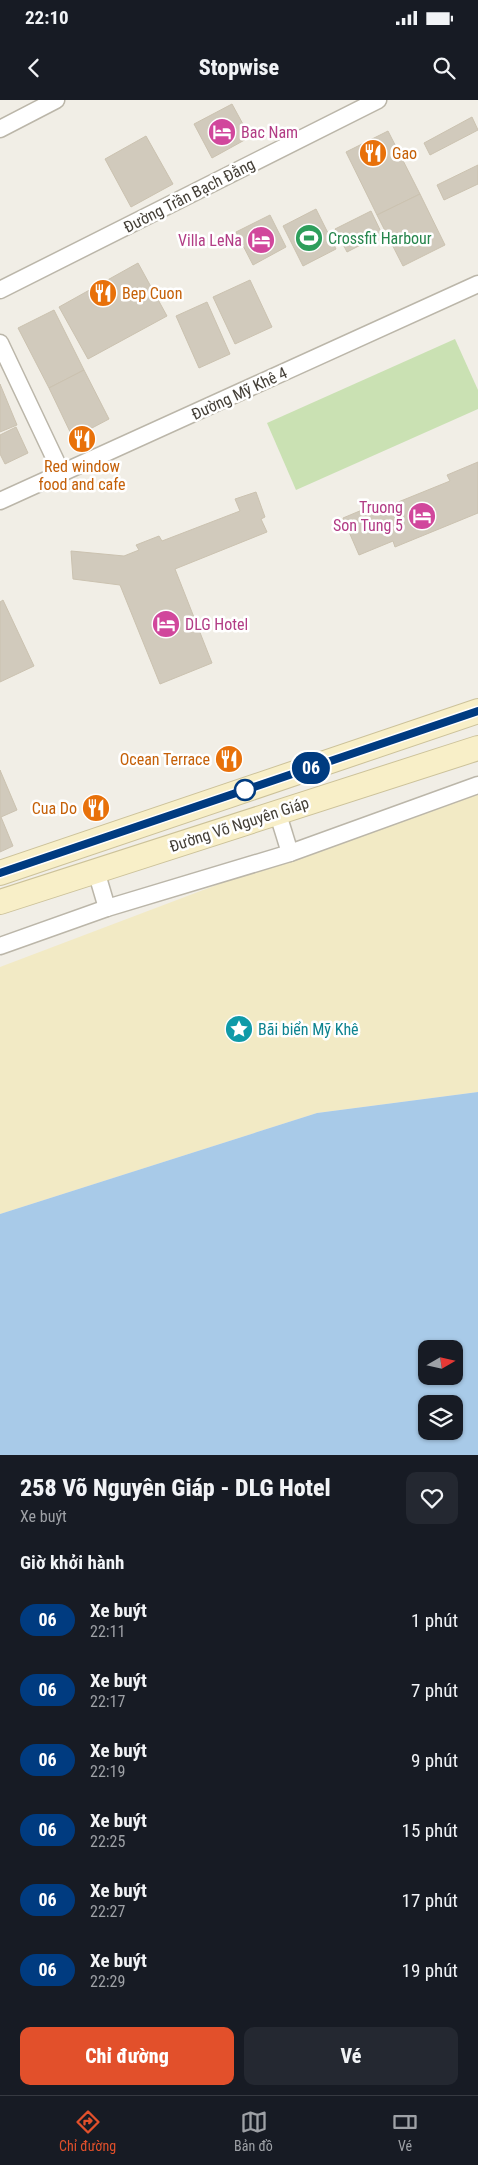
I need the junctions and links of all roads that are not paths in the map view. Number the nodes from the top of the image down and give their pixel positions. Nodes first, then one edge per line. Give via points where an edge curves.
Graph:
1 (56, 100) edge
2 (378, 100) edge
3 (0, 129) edge
4 (478, 284) edge
5 (0, 290) edge
6 (0, 343) edge
7 (62, 474) junction
8 (0, 501) edge
9 (478, 712) edge
10 (478, 748) edge
11 (478, 785) edge
12 (281, 824) dead end
13 (290, 853) junction
14 (0, 873) edge
15 (99, 881) dead end
16 (0, 902) edge
17 (107, 908) junction
18 (0, 946) edge

1 - 3 street
2 - 5 street, Đường Trần Bạch Đằng
4 - 7 street, Đường Mỹ Khê 4
6 - 7 street
7 - 8 street, Đường Mỹ Khê 4
9 - 14 main road, Đường Võ Nguyên Giáp
10 - 16 main road, Đường Võ Nguyên Giáp
11 - 13 street
12 - 13 street
13 - 17 street
15 - 17 street
17 - 18 street

